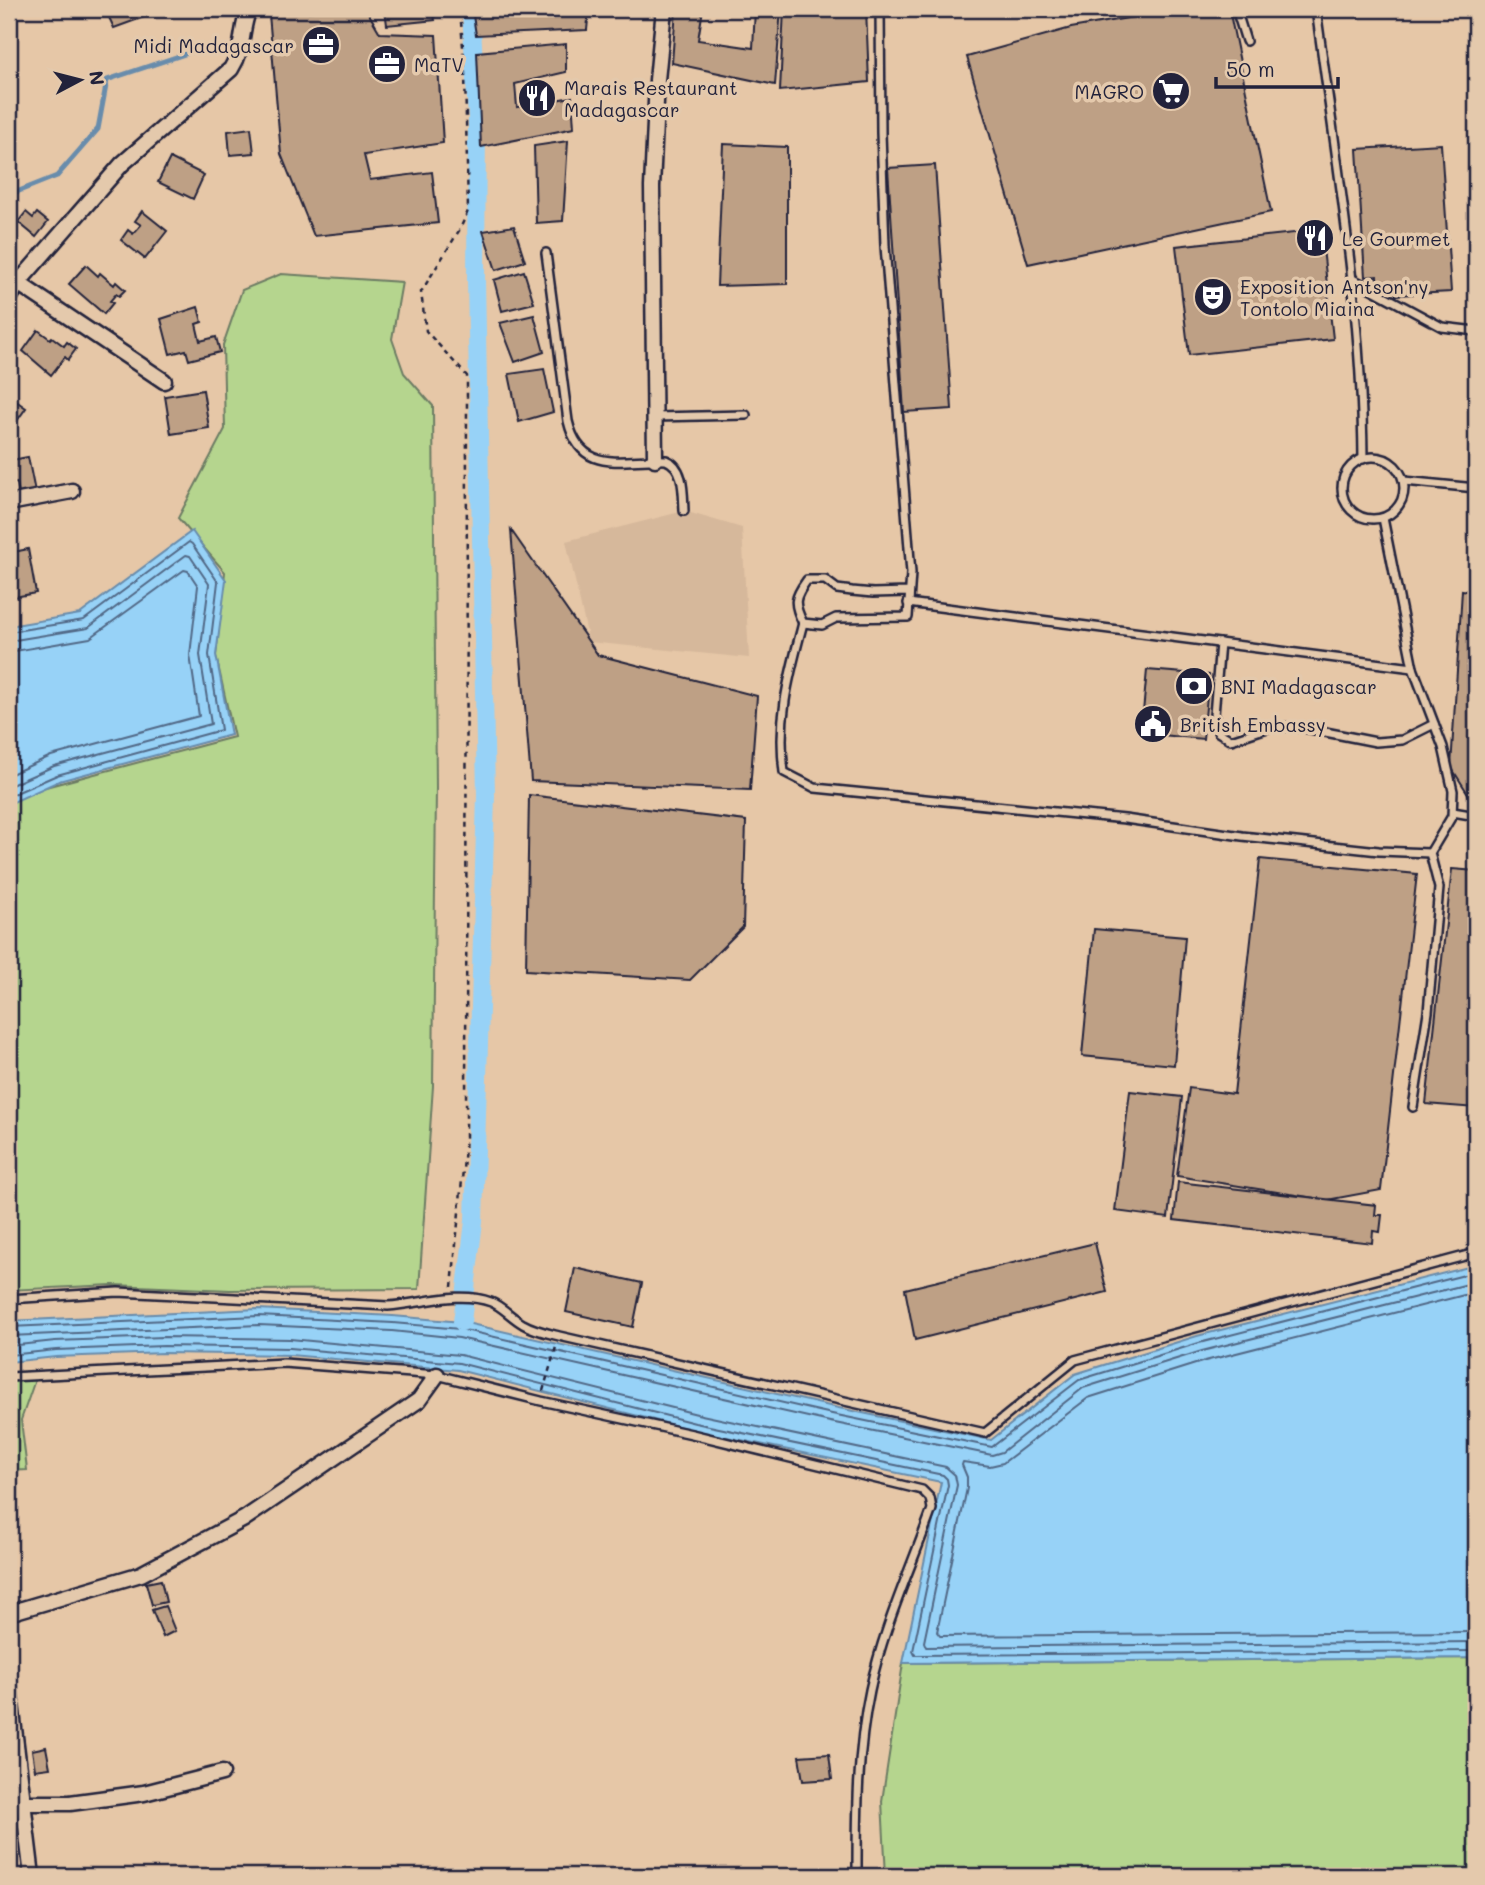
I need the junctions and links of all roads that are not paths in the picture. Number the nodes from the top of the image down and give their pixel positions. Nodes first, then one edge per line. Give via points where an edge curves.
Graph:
1 (249, 9) edge
2 (664, 9) edge
3 (881, 9) edge
4 (1236, 9) edge
5 (1316, 9) edge
6 (1246, 41) dead end
7 (545, 253) dead end
8 (1351, 278) junction
9 (18, 283) junction
10 (9, 299) edge
11 (1476, 331) edge
12 (164, 381) dead end
13 (746, 415) dead end
14 (655, 417) junction
15 (655, 459) junction
16 (1363, 459) junction
17 (1404, 481) junction
18 (1476, 488) edge
19 (72, 491) dead end
20 (9, 503) edge
21 (684, 511) dead end
22 (1382, 518) junction
23 (908, 592) junction
24 (908, 603) junction
25 (803, 623) junction
26 (1220, 643) junction
27 (1413, 668) junction
28 (1434, 724) junction
29 (1452, 813) junction
30 (1476, 816) edge
31 (1430, 853) junction
32 (1413, 1107) dead end
33 (1476, 1253) edge
34 (9, 1299) edge
35 (437, 1375) junction
36 (9, 1377) edge
37 (9, 1613) edge
38 (9, 1687) edge
39 (222, 1773) dead end
40 (23, 1803) junction
41 (32, 1876) edge
42 (857, 1876) edge

1 - 9 street via 231,69 122,164
2 - 14 street via 652,187
3 - 23 lane via 885,246 910,560
4 - 6 lane
5 - 8 lane
7 - 15 lane via 572,436 586,455 597,459
8 - 11 lane via 1442,327
8 - 16 lane
9 - 10 street
9 - 12 street
13 - 14 lane
14 - 15 street
15 - 21 lane via 677,467
16 - 17 lane via 1388,461
16 - 22 lane via 1344,477 1346,502 1365,519
17 - 18 lane
17 - 22 lane via 1403,499
19 - 20 street
22 - 27 lane
23 - 24 lane
23 - 25 lane via 852,591 837,589 825,580 807,580 795,607
24 - 25 lane via 908,617
24 - 26 lane
25 - 31 lane via 785,691 780,741 784,772 815,788
26 - 27 lane
26 - 28 lane via 1214,715 1219,732 1231,740 1273,726 1376,742 1402,740
27 - 28 lane
28 - 29 lane via 1453,791
29 - 30 lane
29 - 31 lane
31 - 32 lane via 1439,888 1428,1012
33 - 34 lane via 1075,1360 985,1433 559,1336 525,1326 492,1302 441,1297 388,1306 118,1292
35 - 36 lane via 284,1363
35 - 37 street via 419,1400 244,1520 141,1574
35 - 42 lane via 882,1480 922,1490 930,1498 932,1509 870,1690 857,1789
38 - 40 street
39 - 40 street via 144,1793
40 - 41 street

